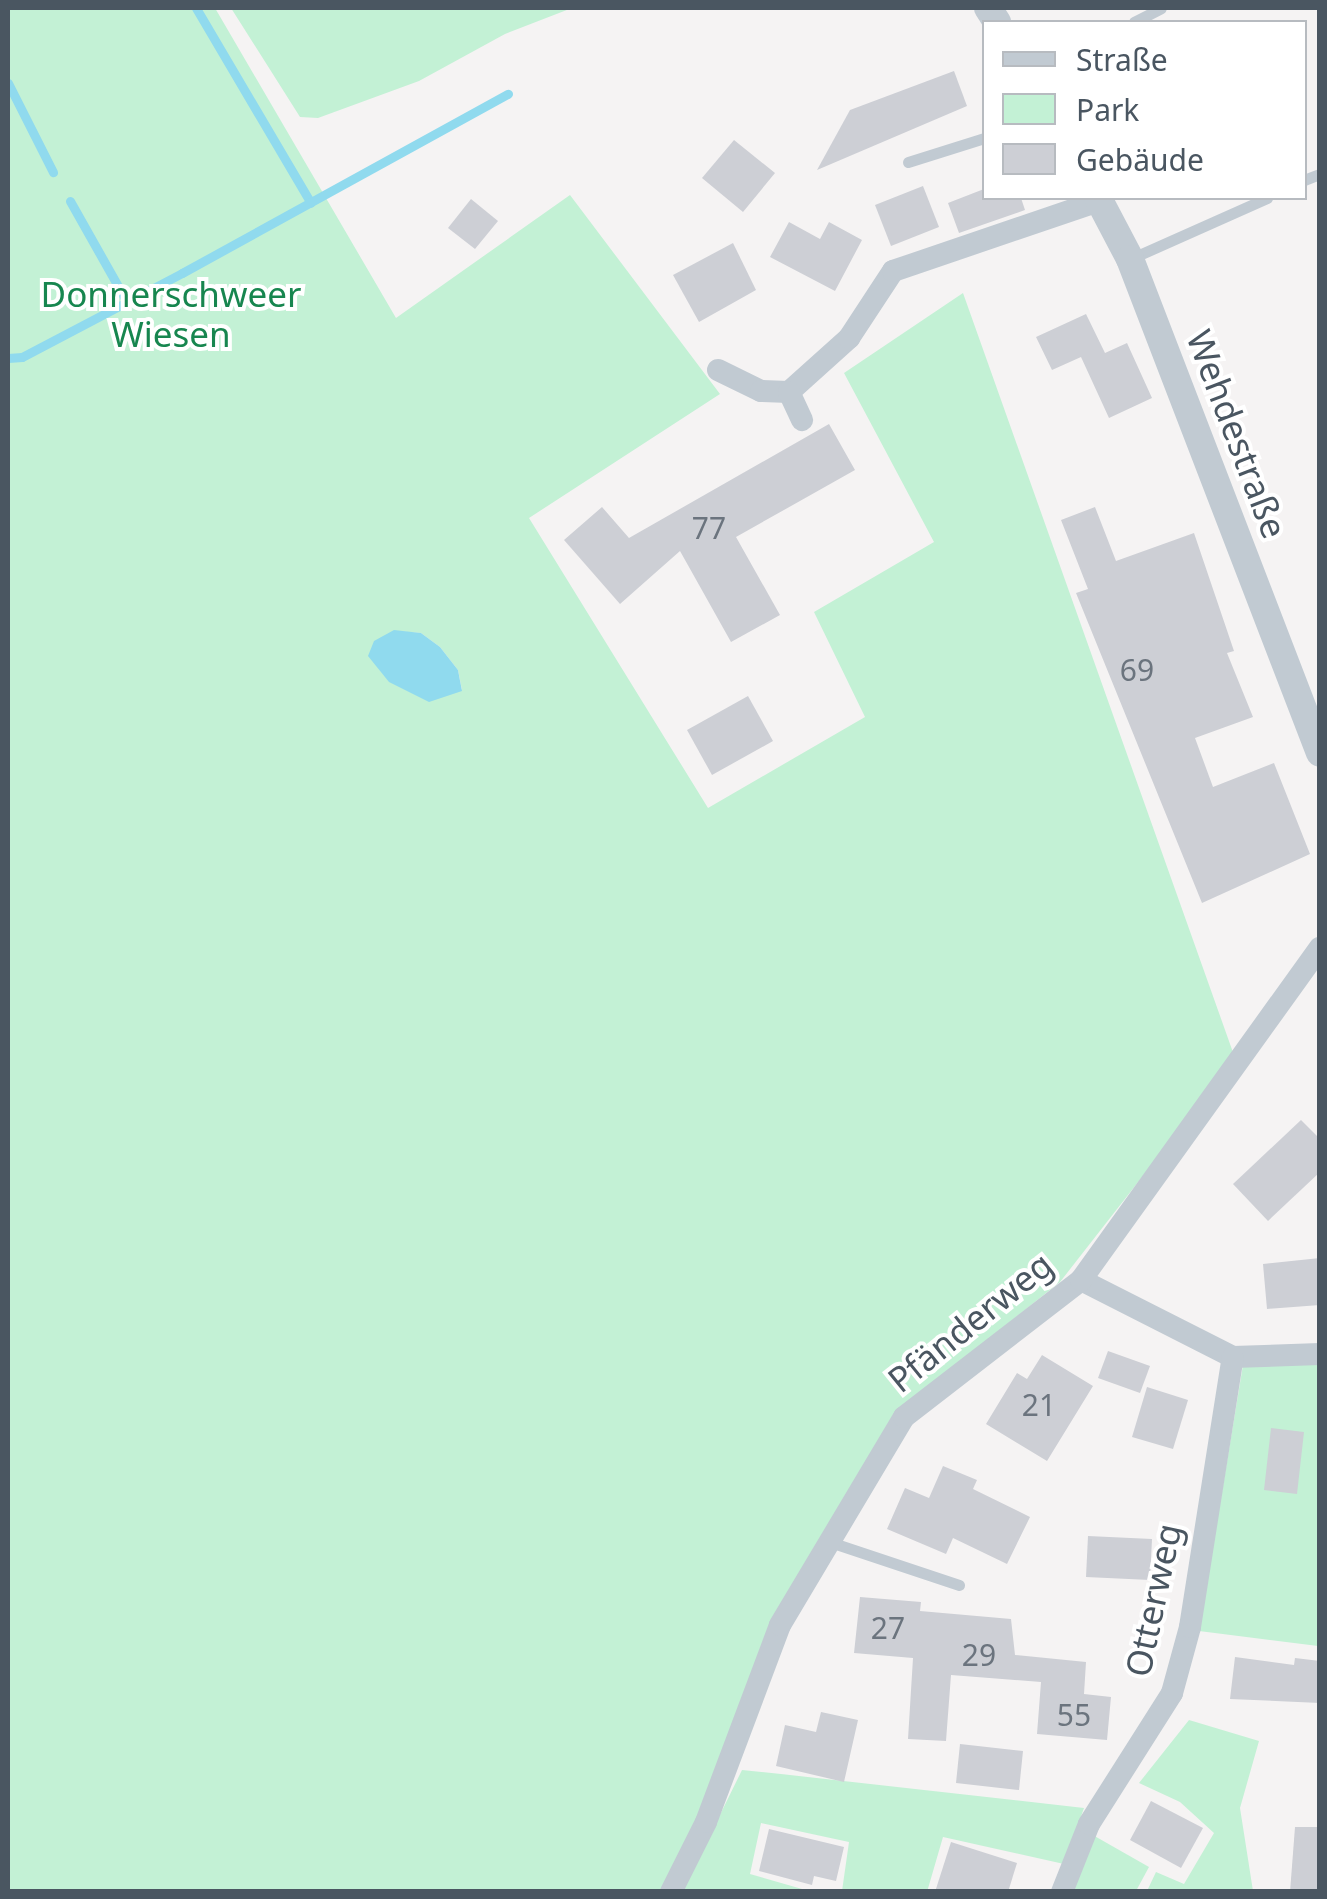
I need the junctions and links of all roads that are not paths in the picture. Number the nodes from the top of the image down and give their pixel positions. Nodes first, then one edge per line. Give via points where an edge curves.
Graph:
1 (1161, 8) edge
2 (1138, 20) edge
3 (982, 139) edge
4 (908, 162) dead end
5 (1095, 200) edge
6 (1099, 200) edge
7 (1262, 200) edge
8 (1130, 259) junction
9 (718, 370) dead end
10 (789, 392) junction
11 (802, 420) dead end
12 (1316, 736) edge
13 (1320, 948) edge
14 (1081, 1280) junction
15 (1320, 1354) edge
16 (1233, 1357) junction
17 (830, 1542) junction
18 (959, 1585) dead end
19 (671, 1892) edge
20 (1062, 1892) edge

1 - 2 lane
3 - 4 lane
5 - 10 street, Wehdestraße via 893,271 849,338
6 - 8 street, Wehdestraße
7 - 8 lane
8 - 12 street, Wehdestraße
9 - 10 street via 761,391
10 - 11 street
13 - 14 street, Pfänderweg
14 - 16 street
14 - 17 street, Pfänderweg via 904,1417
15 - 16 street
16 - 20 street, Otterweg via 1190,1627 1172,1694 1089,1824
17 - 18 lane
17 - 19 street, Pfänderweg via 780,1625 706,1822

